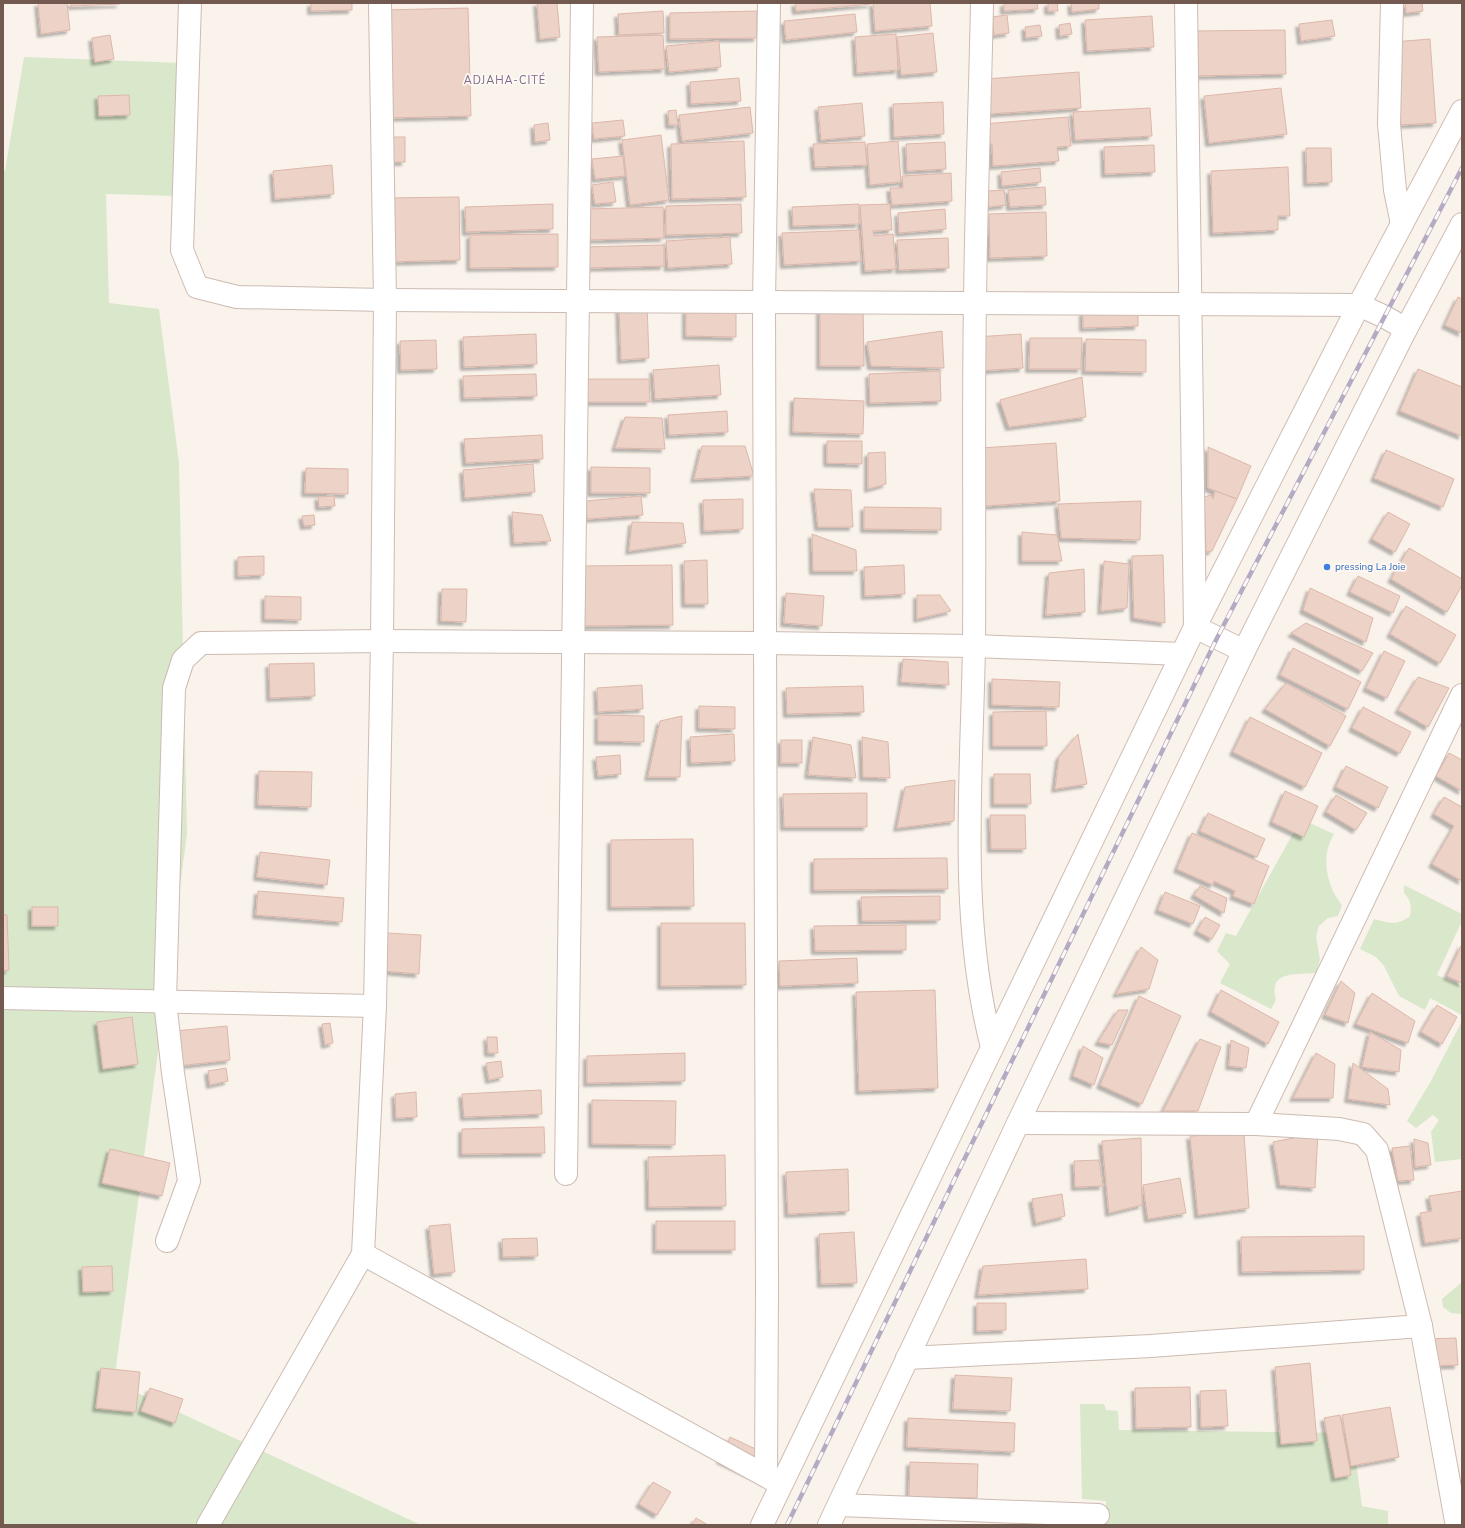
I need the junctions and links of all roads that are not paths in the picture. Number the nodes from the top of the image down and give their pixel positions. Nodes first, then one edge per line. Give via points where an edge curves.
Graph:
1 (190, 3) edge
2 (380, 3) edge
3 (582, 3) edge
4 (770, 3) edge
5 (982, 3) edge
6 (1186, 3) edge
7 (1392, 3) edge
8 (1462, 111) edge
9 (1402, 224) junction
10 (1462, 224) edge
11 (385, 300) junction
12 (578, 301) junction
13 (764, 302) junction
14 (975, 303) junction
15 (1191, 304) junction
16 (1359, 305) junction
17 (1406, 329) junction
18 (1195, 627) junction
19 (382, 641) junction
20 (573, 643) junction
21 (764, 643) junction
22 (974, 646) junction
23 (1244, 651) junction
24 (1182, 654) junction
25 (1462, 695) edge
26 (3, 998) edge
27 (165, 1002) junction
28 (375, 1006) junction
29 (992, 1047) junction
30 (1018, 1123) junction
31 (1256, 1124) junction
32 (566, 1174) dead end
33 (167, 1241) dead end
34 (363, 1254) junction
35 (1421, 1326) junction
36 (907, 1358) junction
37 (773, 1480) junction
38 (839, 1505) junction
39 (1098, 1515) dead end
40 (1456, 1521) dead end
41 (208, 1525) edge
42 (762, 1525) edge
43 (829, 1525) edge

1 - 11 street via 182,250 198,287 237,297
2 - 11 street
3 - 12 street
4 - 13 street
5 - 14 street
6 - 15 street
7 - 9 street via 1389,124 1395,190
8 - 9 street
9 - 16 street
10 - 17 street
11 - 12 street
11 - 19 street
12 - 13 street
12 - 20 street
13 - 14 street
13 - 21 street
14 - 15 street
14 - 22 street
15 - 16 street
15 - 18 street
16 - 17 street
16 - 18 street
17 - 23 street
18 - 23 street
18 - 24 street
19 - 20 street
19 - 27 street via 201,643 183,660 174,688
19 - 28 street
20 - 21 street
20 - 32 street
21 - 22 street
21 - 37 street via 767,1283
22 - 24 street
22 - 29 street via 970,824 973,935 984,1016
23 - 30 street
24 - 29 street
25 - 31 street
26 - 27 street
27 - 28 street
27 - 33 street via 189,1181
28 - 34 street
29 - 37 street
30 - 31 street
30 - 36 street
31 - 35 street via 1339,1129 1363,1134 1377,1150
34 - 37 street
34 - 41 street
35 - 36 street via 1151,1346
35 - 40 street
36 - 38 street
37 - 42 street
38 - 39 street
38 - 43 street

